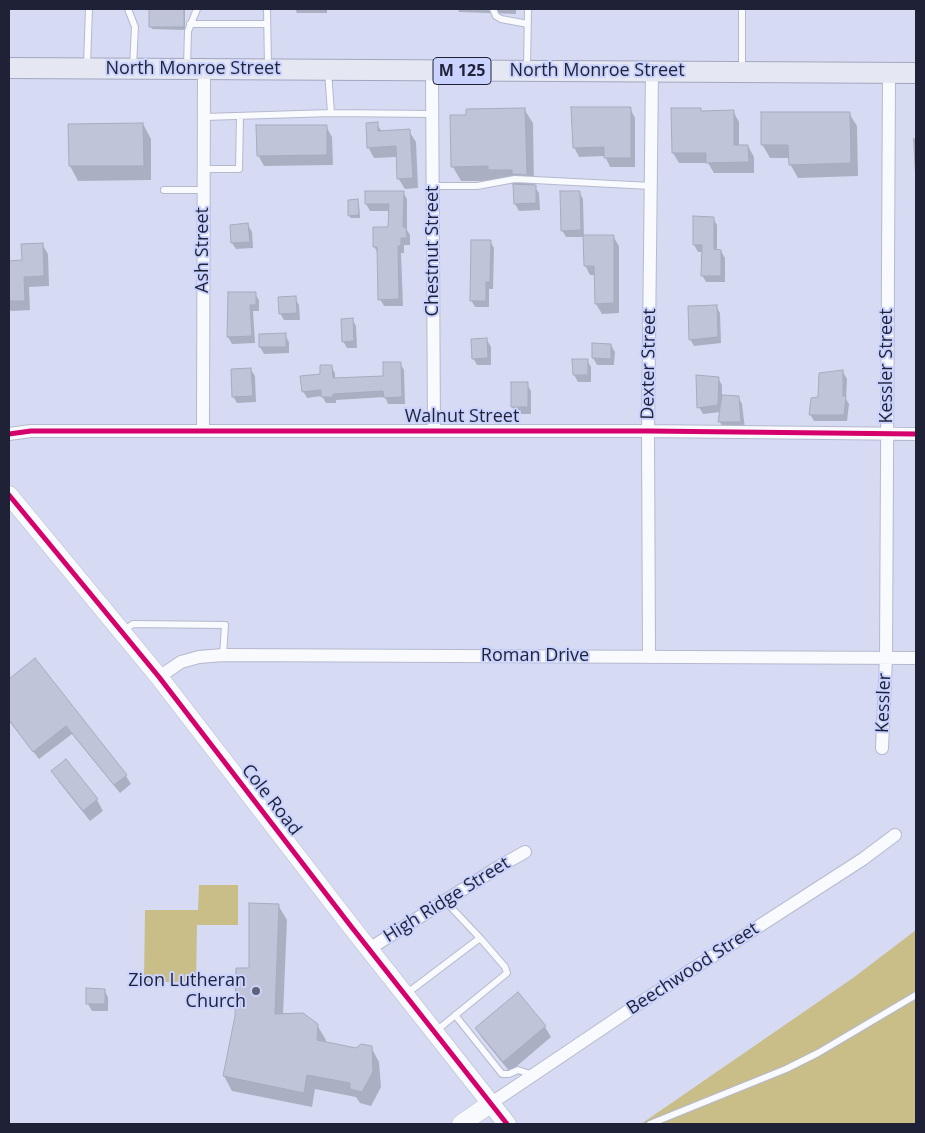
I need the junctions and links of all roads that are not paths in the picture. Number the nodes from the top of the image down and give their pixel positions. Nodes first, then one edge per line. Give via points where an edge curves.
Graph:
1 (89, 9) edge
2 (128, 9) edge
3 (197, 9) edge
4 (267, 9) edge
5 (493, 9) edge
6 (528, 9) edge
7 (742, 9) edge
8 (190, 24) junction
9 (267, 24) junction
10 (528, 24) junction
11 (9, 68) edge
12 (87, 68) junction
13 (133, 69) junction
14 (195, 69) junction
15 (268, 70) junction
16 (328, 70) junction
17 (432, 70) junction
18 (527, 71) junction
19 (652, 72) junction
20 (742, 72) junction
21 (889, 73) junction
22 (916, 73) edge
23 (331, 114) junction
24 (432, 114) junction
25 (240, 116) junction
26 (204, 117) junction
27 (204, 169) junction
28 (433, 186) junction
29 (651, 186) junction
30 (164, 190) dead end
31 (204, 190) junction
32 (203, 431) junction
33 (434, 431) junction
34 (648, 431) junction
35 (887, 433) junction
36 (9, 434) edge
37 (916, 434) edge
38 (9, 495) edge
39 (122, 632) junction
40 (223, 655) junction
41 (649, 657) junction
42 (886, 658) junction
43 (916, 658) edge
44 (159, 677) junction
45 (882, 748) dead end
46 (895, 835) dead end
47 (525, 852) dead end
48 (445, 901) junction
49 (480, 938) junction
50 (369, 949) junction
51 (406, 995) junction
52 (916, 995) edge
53 (455, 1015) junction
54 (435, 1032) junction
55 (533, 1075) junction
56 (490, 1104) junction
57 (461, 1124) edge
58 (508, 1124) edge
59 (650, 1124) edge

1 - 12 lane
2 - 13 lane via 135,27
3 - 8 lane
4 - 9 lane
5 - 10 lane via 501,19
6 - 10 lane
7 - 20 lane
8 - 9 lane
8 - 14 lane via 188,31
9 - 15 lane
10 - 18 lane
11 - 12 main road, North Monroe Street / M 125
12 - 13 main road, North Monroe Street / M 125
13 - 14 main road, North Monroe Street / M 125
14 - 15 main road, North Monroe Street / M 125
14 - 26 street, Ash Street
15 - 16 main road, North Monroe Street / M 125
16 - 17 main road, North Monroe Street / M 125
16 - 23 lane
17 - 18 main road, North Monroe Street / M 125
17 - 24 street, Chestnut Street
18 - 19 main road, North Monroe Street / M 125
19 - 20 main road, North Monroe Street / M 125
19 - 29 street, Dexter Street
20 - 21 main road, North Monroe Street / M 125
21 - 22 main road, North Monroe Street / M 125
21 - 35 street, Kessler Street
23 - 24 lane
23 - 25 lane
24 - 28 street, Chestnut Street
25 - 26 lane
25 - 27 lane via 239,169
26 - 27 street, Ash Street
27 - 31 street, Ash Street
28 - 29 lane via 476,186 515,179
28 - 33 street, Chestnut Street
29 - 34 street, Dexter Street
30 - 31 lane
31 - 32 street, Ash Street
32 - 33 street, Walnut Street
32 - 36 street, Walnut Street via 31,431
33 - 34 street, Walnut Street
34 - 35 street, Walnut Street
34 - 41 street, Dexter Street
35 - 37 street, Walnut Street
35 - 42 street, Kessler Street
38 - 39 street, Cole Road
39 - 40 lane via 133,624 224,625
39 - 44 street, Cole Road
40 - 41 street, Roman Drive
40 - 44 street, Roman Drive via 181,662
41 - 42 street, Roman Drive
42 - 43 street, Roman Drive
42 - 45 street, Kessler
44 - 50 street, Cole Road
46 - 55 street, Beechwood Street
47 - 48 street, High Ridge Street
48 - 49 lane
48 - 50 street, High Ridge Street
49 - 51 lane
49 - 53 lane via 507,973
50 - 51 street, Cole Road
51 - 54 street, Cole Road
52 - 59 lane via 786,1069
53 - 54 lane
53 - 55 lane via 502,1074 518,1070
54 - 56 street, Cole Road
55 - 56 street, Beechwood Street
56 - 57 street
56 - 58 street, Cole Road

